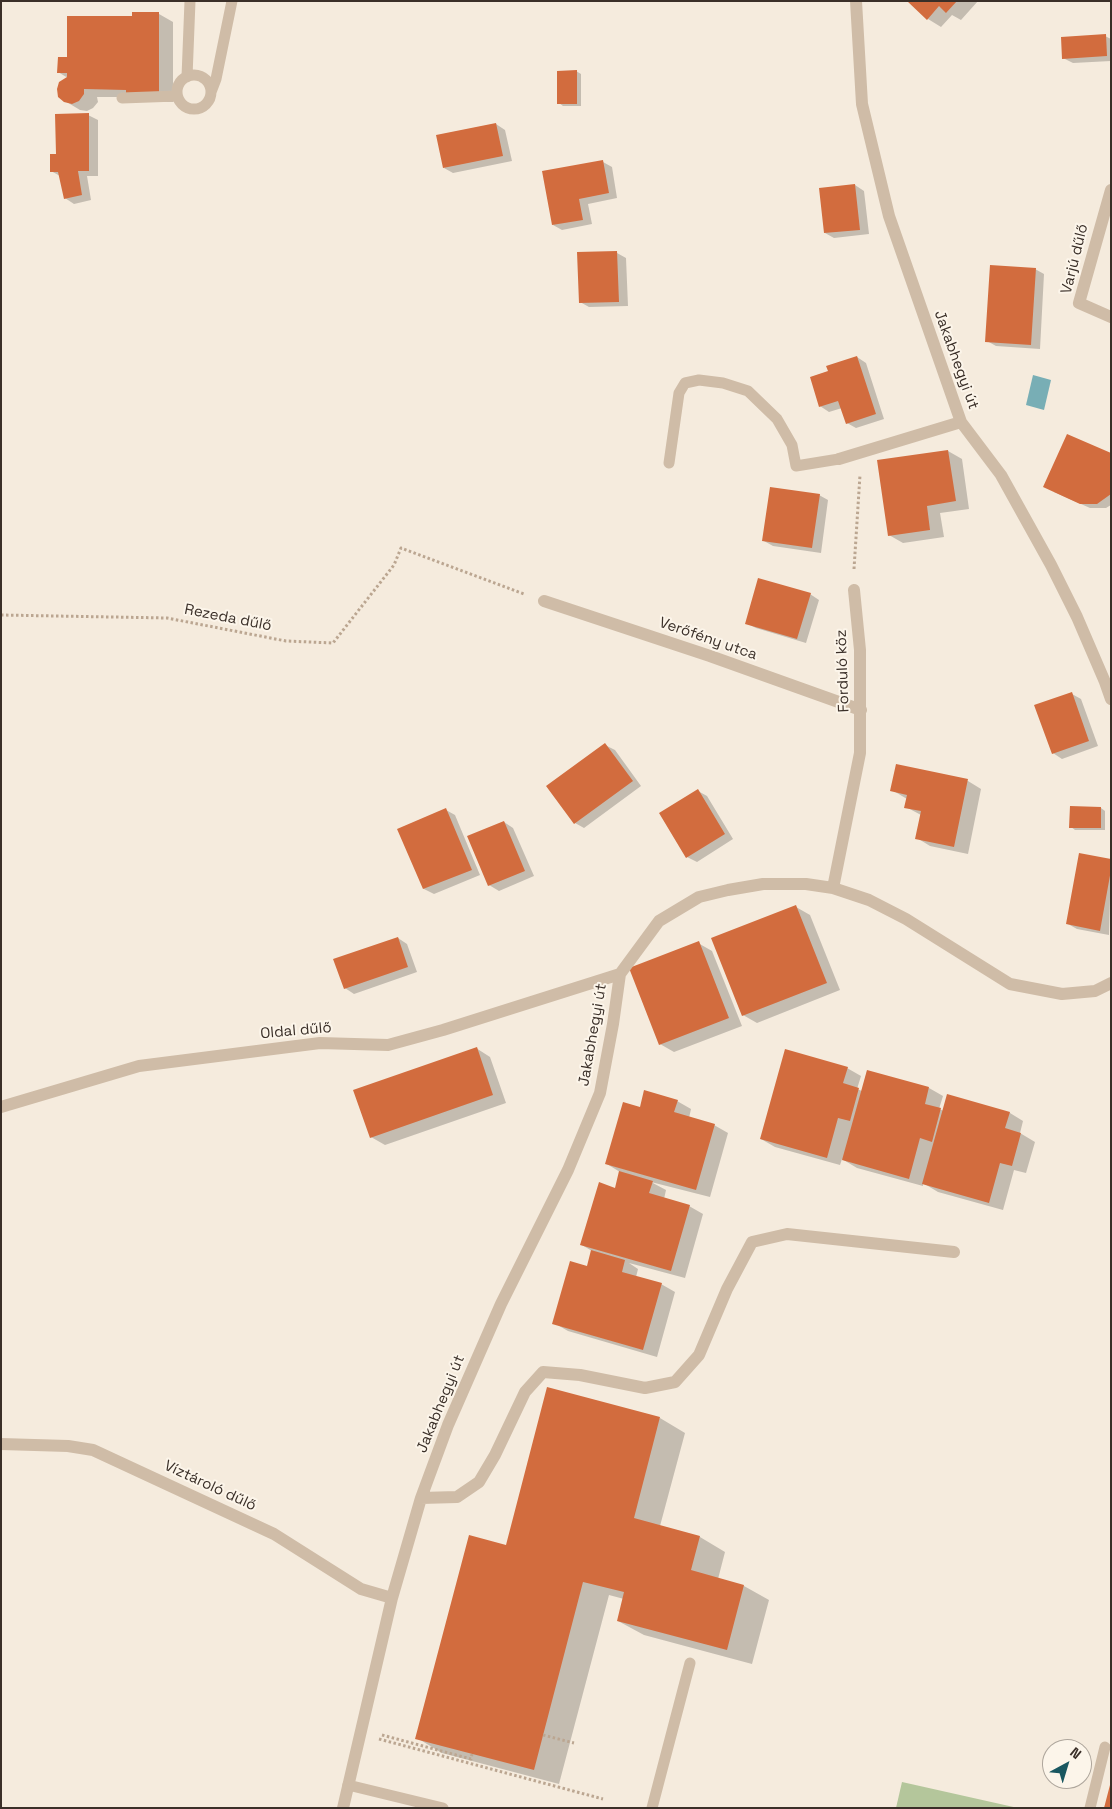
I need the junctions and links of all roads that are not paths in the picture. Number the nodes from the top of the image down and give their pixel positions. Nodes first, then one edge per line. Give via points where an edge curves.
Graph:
1 (190, 1) edge
2 (232, 1) edge
3 (856, 1) edge
4 (187, 77) junction
5 (211, 92) junction
6 (177, 96) junction
7 (122, 98) dead end
8 (1111, 190) edge
9 (1111, 318) edge
10 (961, 422) junction
11 (839, 459) joint
12 (669, 463) dead end
13 (854, 590) road end
14 (544, 601) road end
15 (1111, 699) edge
16 (861, 710) junction
17 (833, 888) junction
18 (620, 974) junction
19 (1111, 983) edge
20 (1, 1107) edge
21 (954, 1252) dead end
22 (1, 1444) edge
23 (421, 1498) junction
24 (392, 1598) junction
25 (690, 1664) dead end
26 (1105, 1747) dead end
27 (348, 1785) junction
28 (343, 1808) edge
29 (443, 1808) edge
30 (652, 1808) edge
31 (1090, 1808) edge

1 - 4 lane
2 - 5 lane
3 - 10 street, Jakabhegyi út via 862,104 889,216
4 - 5 lane via 203,78
4 - 6 lane via 178,85
5 - 6 lane via 208,102 199,108 184,106
6 - 7 lane
8 - 9 street, Varjú dűlő via 1079,303
10 - 11 street
10 - 15 street, Jakabhegyi út via 1001,475 1051,565
11 - 12 lane via 796,466 792,445 777,419 748,391 699,380 685,383 679,393
13 - 16 street, Forduló köz
14 - 16 street, Verőfény utca
16 - 17 street, Forduló köz via 860,753
17 - 18 street, Jakabhegyi út via 763,884 699,897 659,920
17 - 19 street, Jakabhegyi út via 869,900 906,919 1010,984 1062,994 1095,991
18 - 20 street, Oldal dűlő via 388,1045 320,1043 139,1066
18 - 23 street, Jakabhegyi út via 600,1094 568,1170 501,1304 448,1425
21 - 23 street via 786,1234 752,1242 727,1289 699,1355 674,1382 644,1388 580,1375 543,1372 524,1392 479,1482 457,1497
22 - 24 street, Víztároló dűlő via 93,1450 274,1534 361,1589
23 - 24 street, Jakabhegyi út
24 - 27 street, Jakabhegyi út
25 - 30 lane
26 - 31 lane
27 - 28 street, Jakabhegyi út
27 - 29 lane

